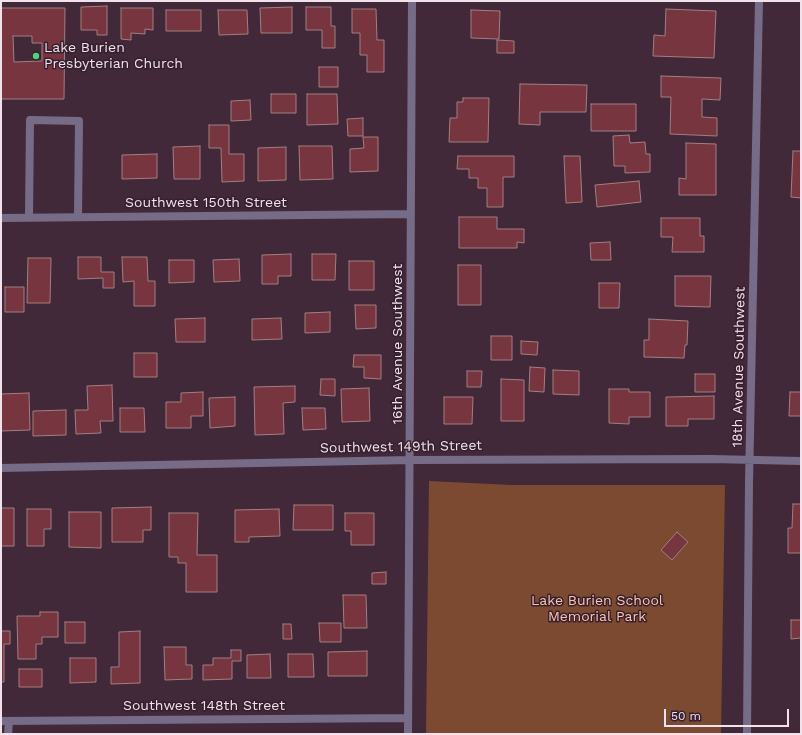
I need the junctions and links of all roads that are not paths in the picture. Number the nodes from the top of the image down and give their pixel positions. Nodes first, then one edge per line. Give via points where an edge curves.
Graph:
1 (412, 1) edge
2 (759, 1) edge
3 (410, 214) junction
4 (78, 217) junction
5 (1, 218) edge
6 (29, 218) junction
7 (411, 460) junction
8 (750, 460) junction
9 (801, 461) edge
10 (1, 468) edge
11 (408, 718) junction
12 (5, 721) edge
13 (8, 734) edge
14 (408, 734) edge
15 (746, 734) edge

1 - 3 street, 16th Avenue Southwest
2 - 8 street, 18th Avenue Southwest
3 - 4 street, Southwest 150th Street
3 - 7 street, 16th Avenue Southwest
4 - 6 street, Southwest 150th Street
4 - 6 street via 79,121 30,120
5 - 6 street, Southwest 150th Street
7 - 8 street, Southwest 149th Street
7 - 10 street, Southwest 149th Street
7 - 11 street, 16th Avenue Southwest
8 - 9 street, Southwest 149th Street
8 - 15 street, 18th Avenue Southwest
11 - 12 street, Southwest 148th Street
11 - 14 street, 16th Avenue Southwest
12 - 13 street

